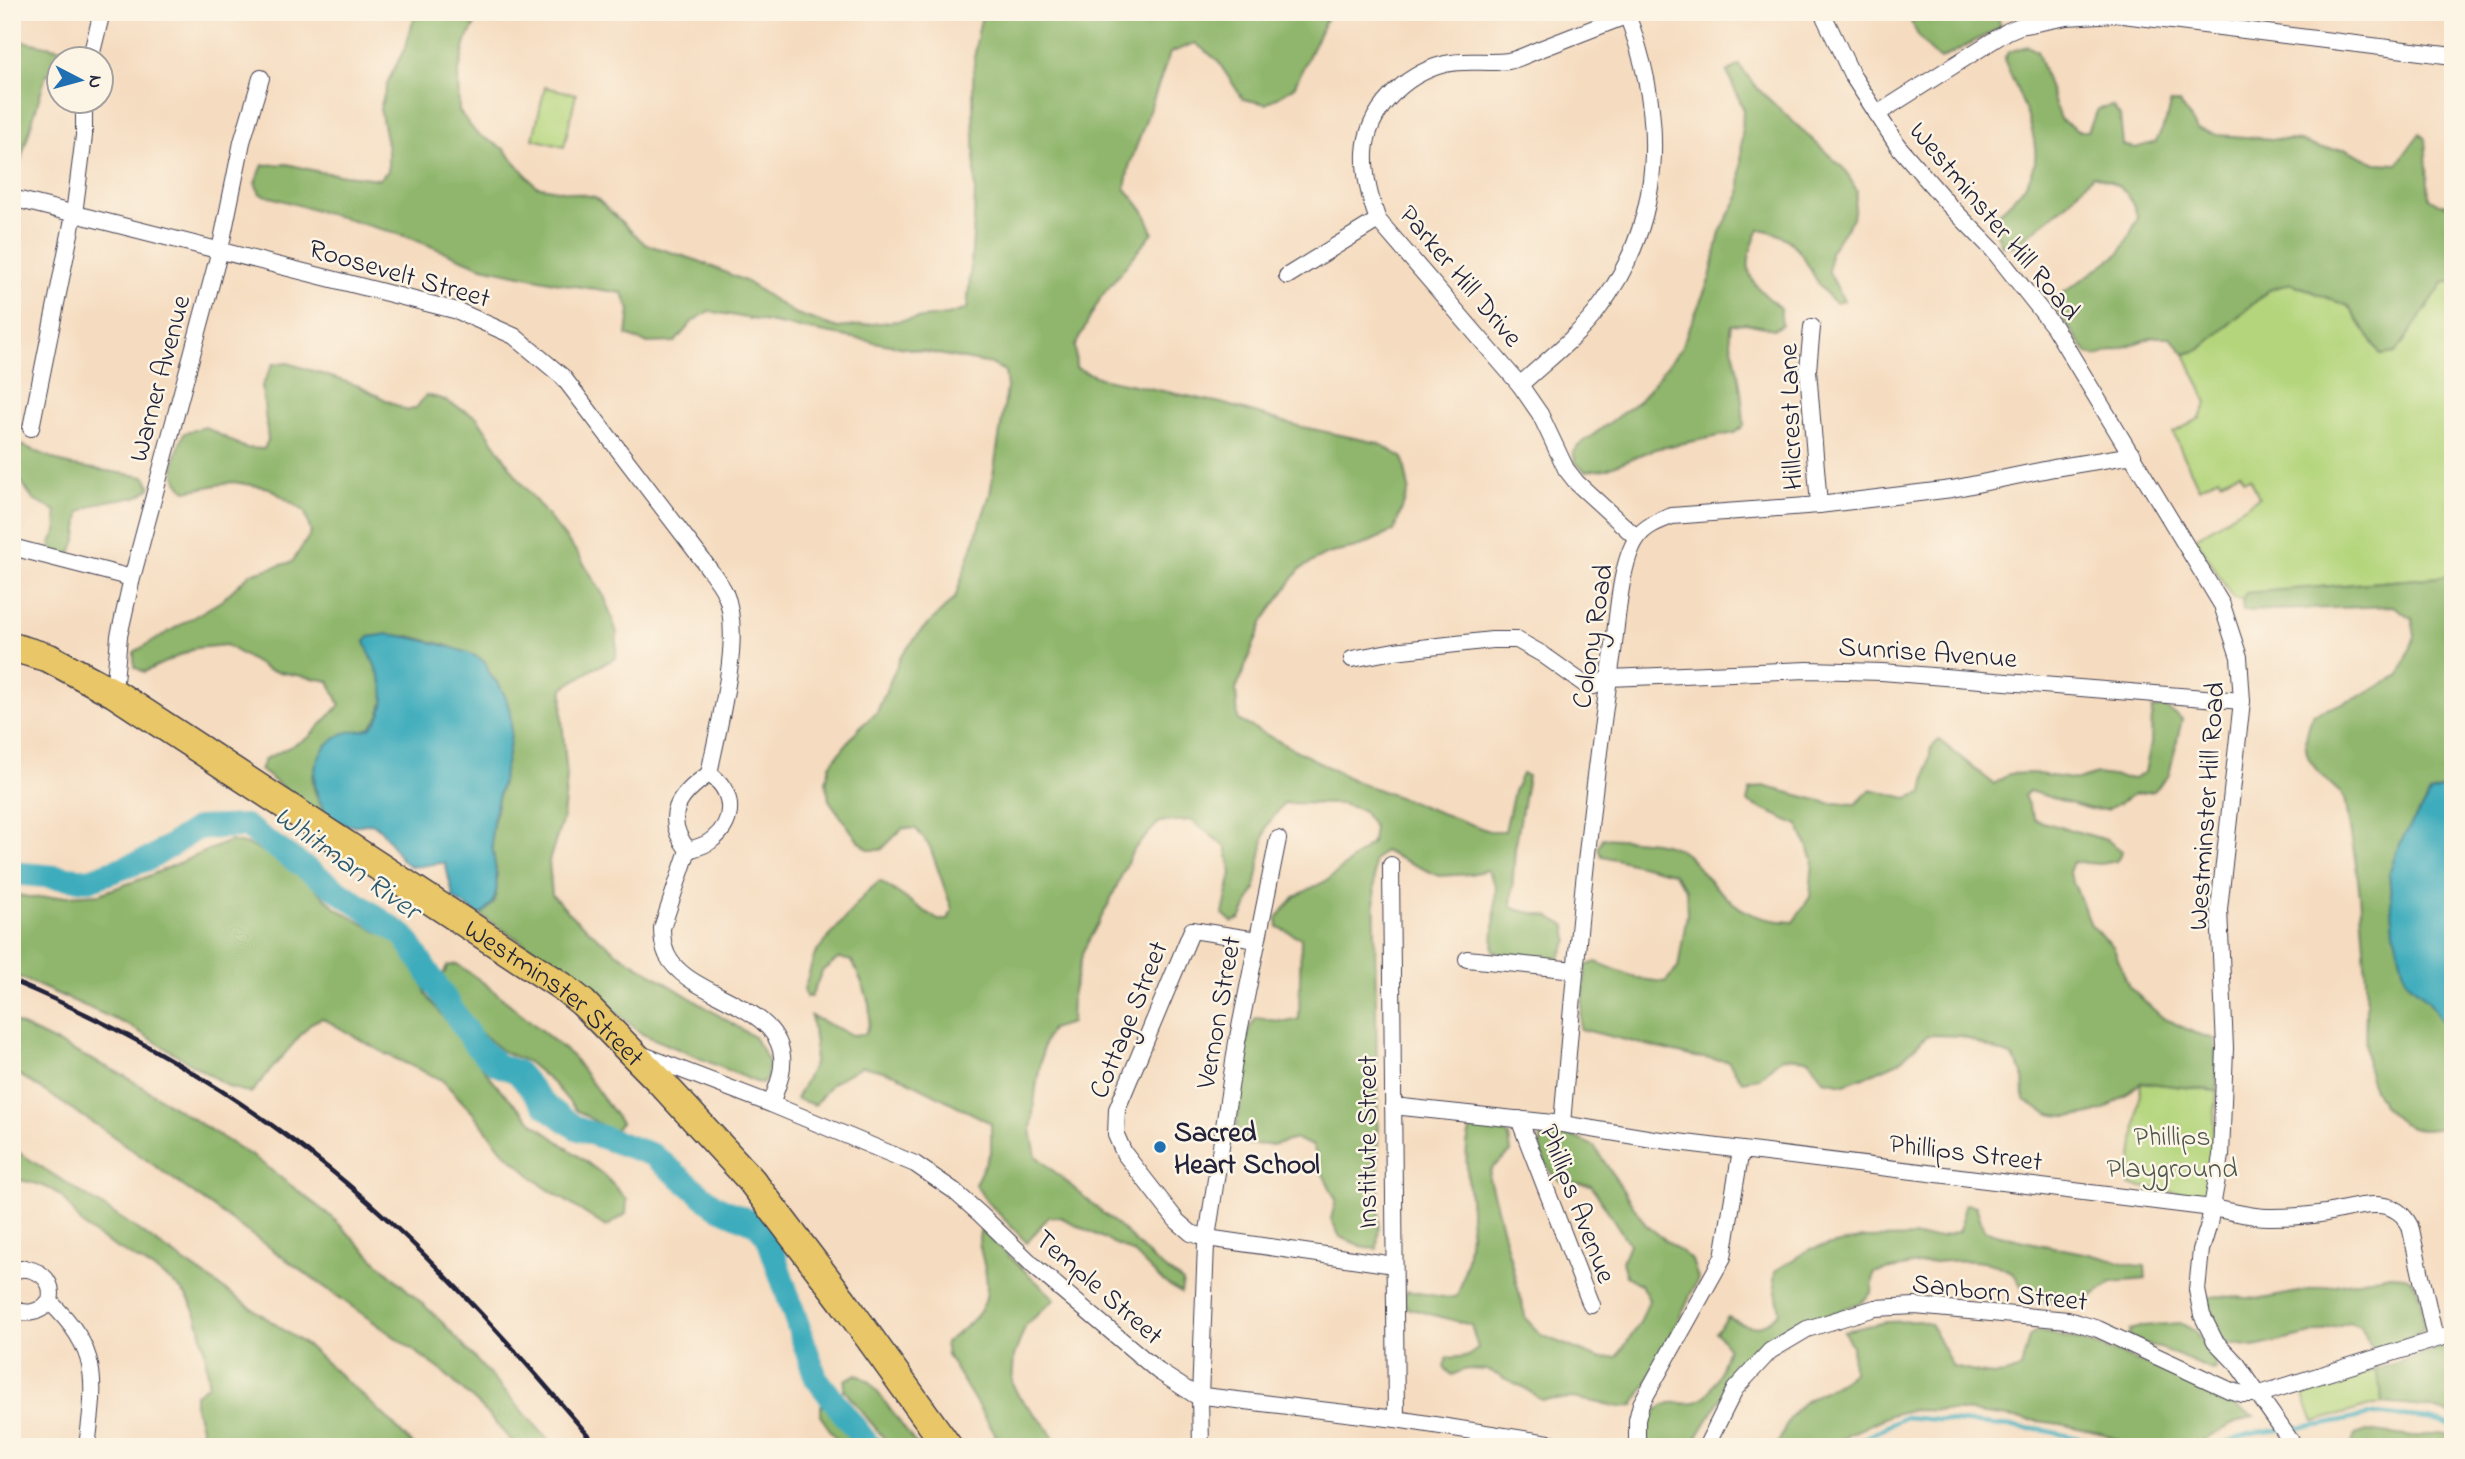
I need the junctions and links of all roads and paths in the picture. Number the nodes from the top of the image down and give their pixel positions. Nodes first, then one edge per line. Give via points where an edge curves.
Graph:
1 (102, 12) edge
2 (1822, 12) edge
3 (1627, 14) edge
4 (94, 46) edge
5 (2453, 56) edge
6 (261, 78) dead end
7 (1877, 114) junction
8 (84, 116) edge
9 (12, 198) edge
10 (74, 214) junction
11 (1378, 220) junction
12 (220, 250) junction
13 (1287, 276) dead end
14 (1812, 327) dead end
15 (1520, 385) junction
16 (31, 428) dead end
17 (2133, 455) junction
18 (1819, 505) junction
19 (1637, 538) junction
20 (12, 547) edge
21 (132, 578) junction
22 (12, 647) edge
23 (1352, 659) dead end
24 (1609, 678) junction
25 (114, 693) junction
26 (2242, 701) junction
27 (709, 774) junction
28 (1278, 839) dead end
29 (688, 850) junction
30 (1391, 865) dead end
31 (1256, 940) junction
32 (1466, 959) dead end
33 (1575, 970) junction
34 (628, 1050) junction
35 (771, 1104) junction
36 (1392, 1106) junction
37 (1519, 1119) junction
38 (1562, 1124) junction
39 (1741, 1150) junction
40 (2212, 1208) junction
41 (1207, 1238) junction
42 (1394, 1265) junction
43 (12, 1273) edge
44 (50, 1302) junction
45 (1591, 1305) dead end
46 (12, 1308) edge
47 (2453, 1334) edge
48 (2435, 1338) junction
49 (2260, 1394) junction
50 (1200, 1397) junction
51 (1396, 1419) junction
52 (87, 1447) edge
53 (948, 1447) edge
54 (1200, 1447) edge
55 (1575, 1447) edge
56 (1637, 1447) edge
57 (1706, 1447) edge
58 (2295, 1447) edge

1 - 4 street
2 - 7 street, Westminster Hill Road
3 - 11 street, Parker Hill Drive via 1509,60 1445,64 1407,81 1385,101 1365,151 1366,178
3 - 15 street via 1649,82 1654,122 1652,177 1644,215 1628,257 1597,311
5 - 7 street via 2091,14 2008,31
6 - 12 street, Warner Avenue via 242,142
7 - 17 street, Westminster Hill Road via 1898,146 2048,318
8 - 10 street
9 - 10 street, Roosevelt Street
10 - 12 street, Roosevelt Street
10 - 16 street
11 - 13 street
11 - 15 street, Parker Hill Drive
12 - 21 street, Warner Avenue
12 - 27 street, Roosevelt Street via 458,311 514,336 564,377 725,593 733,642
14 - 18 street, Hillcrest Lane via 1808,370
15 - 19 street, Parker Hill Drive via 1540,414 1566,469
17 - 18 street, Colony Road via 1952,489
17 - 26 street, Westminster Hill Road via 2227,614 2239,657
18 - 19 street, Colony Road via 1672,516 1653,523
19 - 24 street, Colony Road via 1625,569
20 - 21 street
21 - 25 street, Warner Avenue via 119,636
22 - 25 highway, Westminster Street via 49,658
23 - 24 street, Sunrise Avenue via 1517,640 1587,686
24 - 26 street, Sunrise Avenue via 1808,670 1882,672
24 - 33 street, Colony Road
25 - 34 highway, Westminster Street via 563,987
26 - 40 street, Westminster Hill Road via 2219,909 2225,1094
27 - 29 street via 691,786 674,811 678,838
27 - 29 street via 728,792 729,813 712,841
28 - 31 street, Vernon Street
29 - 35 street via 662,928 668,956 682,973 766,1023 782,1056 782,1073
30 - 36 street, Institute Street
31 - 41 street, Vernon Street
31 - 41 street, Cottage Street via 1192,930 1117,1110 1117,1140 1124,1153 1171,1214 1191,1233
32 - 33 street
33 - 38 street, Colony Road
34 - 35 street, Temple Street
34 - 53 highway, Westminster Street via 766,1198
35 - 50 street, Temple Street via 915,1164 981,1213 1036,1268 1158,1371
36 - 37 street, Phillips Street
36 - 42 street, Institute Street
37 - 38 street, Phillips Street
37 - 45 street, Phillips Avenue
38 - 39 street, Phillips Street
39 - 40 street, Phillips Street
39 - 56 street via 1723,1257 1641,1404
40 - 48 street, Phillips Street via 2267,1218 2368,1205 2398,1211 2410,1226
40 - 49 street, Westminster Hill Road via 2197,1276 2198,1303 2215,1341
41 - 42 street, Cottage Street
41 - 50 street, Vernon Street
42 - 51 street, Institute Street
43 - 44 street via 25,1269 45,1277
44 - 46 street via 34,1312
44 - 52 street via 69,1320 89,1356 93,1397
47 - 48 street, Sanborn Street
48 - 49 street, Sanborn Street
49 - 57 street, Sanborn Street via 2229,1390 2098,1329 2068,1320 1915,1306 1875,1308 1807,1329 1770,1351 1735,1389
49 - 58 street, Westminster Hill Road
50 - 51 street, Temple Street
50 - 54 street, Vernon Street
51 - 55 street, Temple Street

